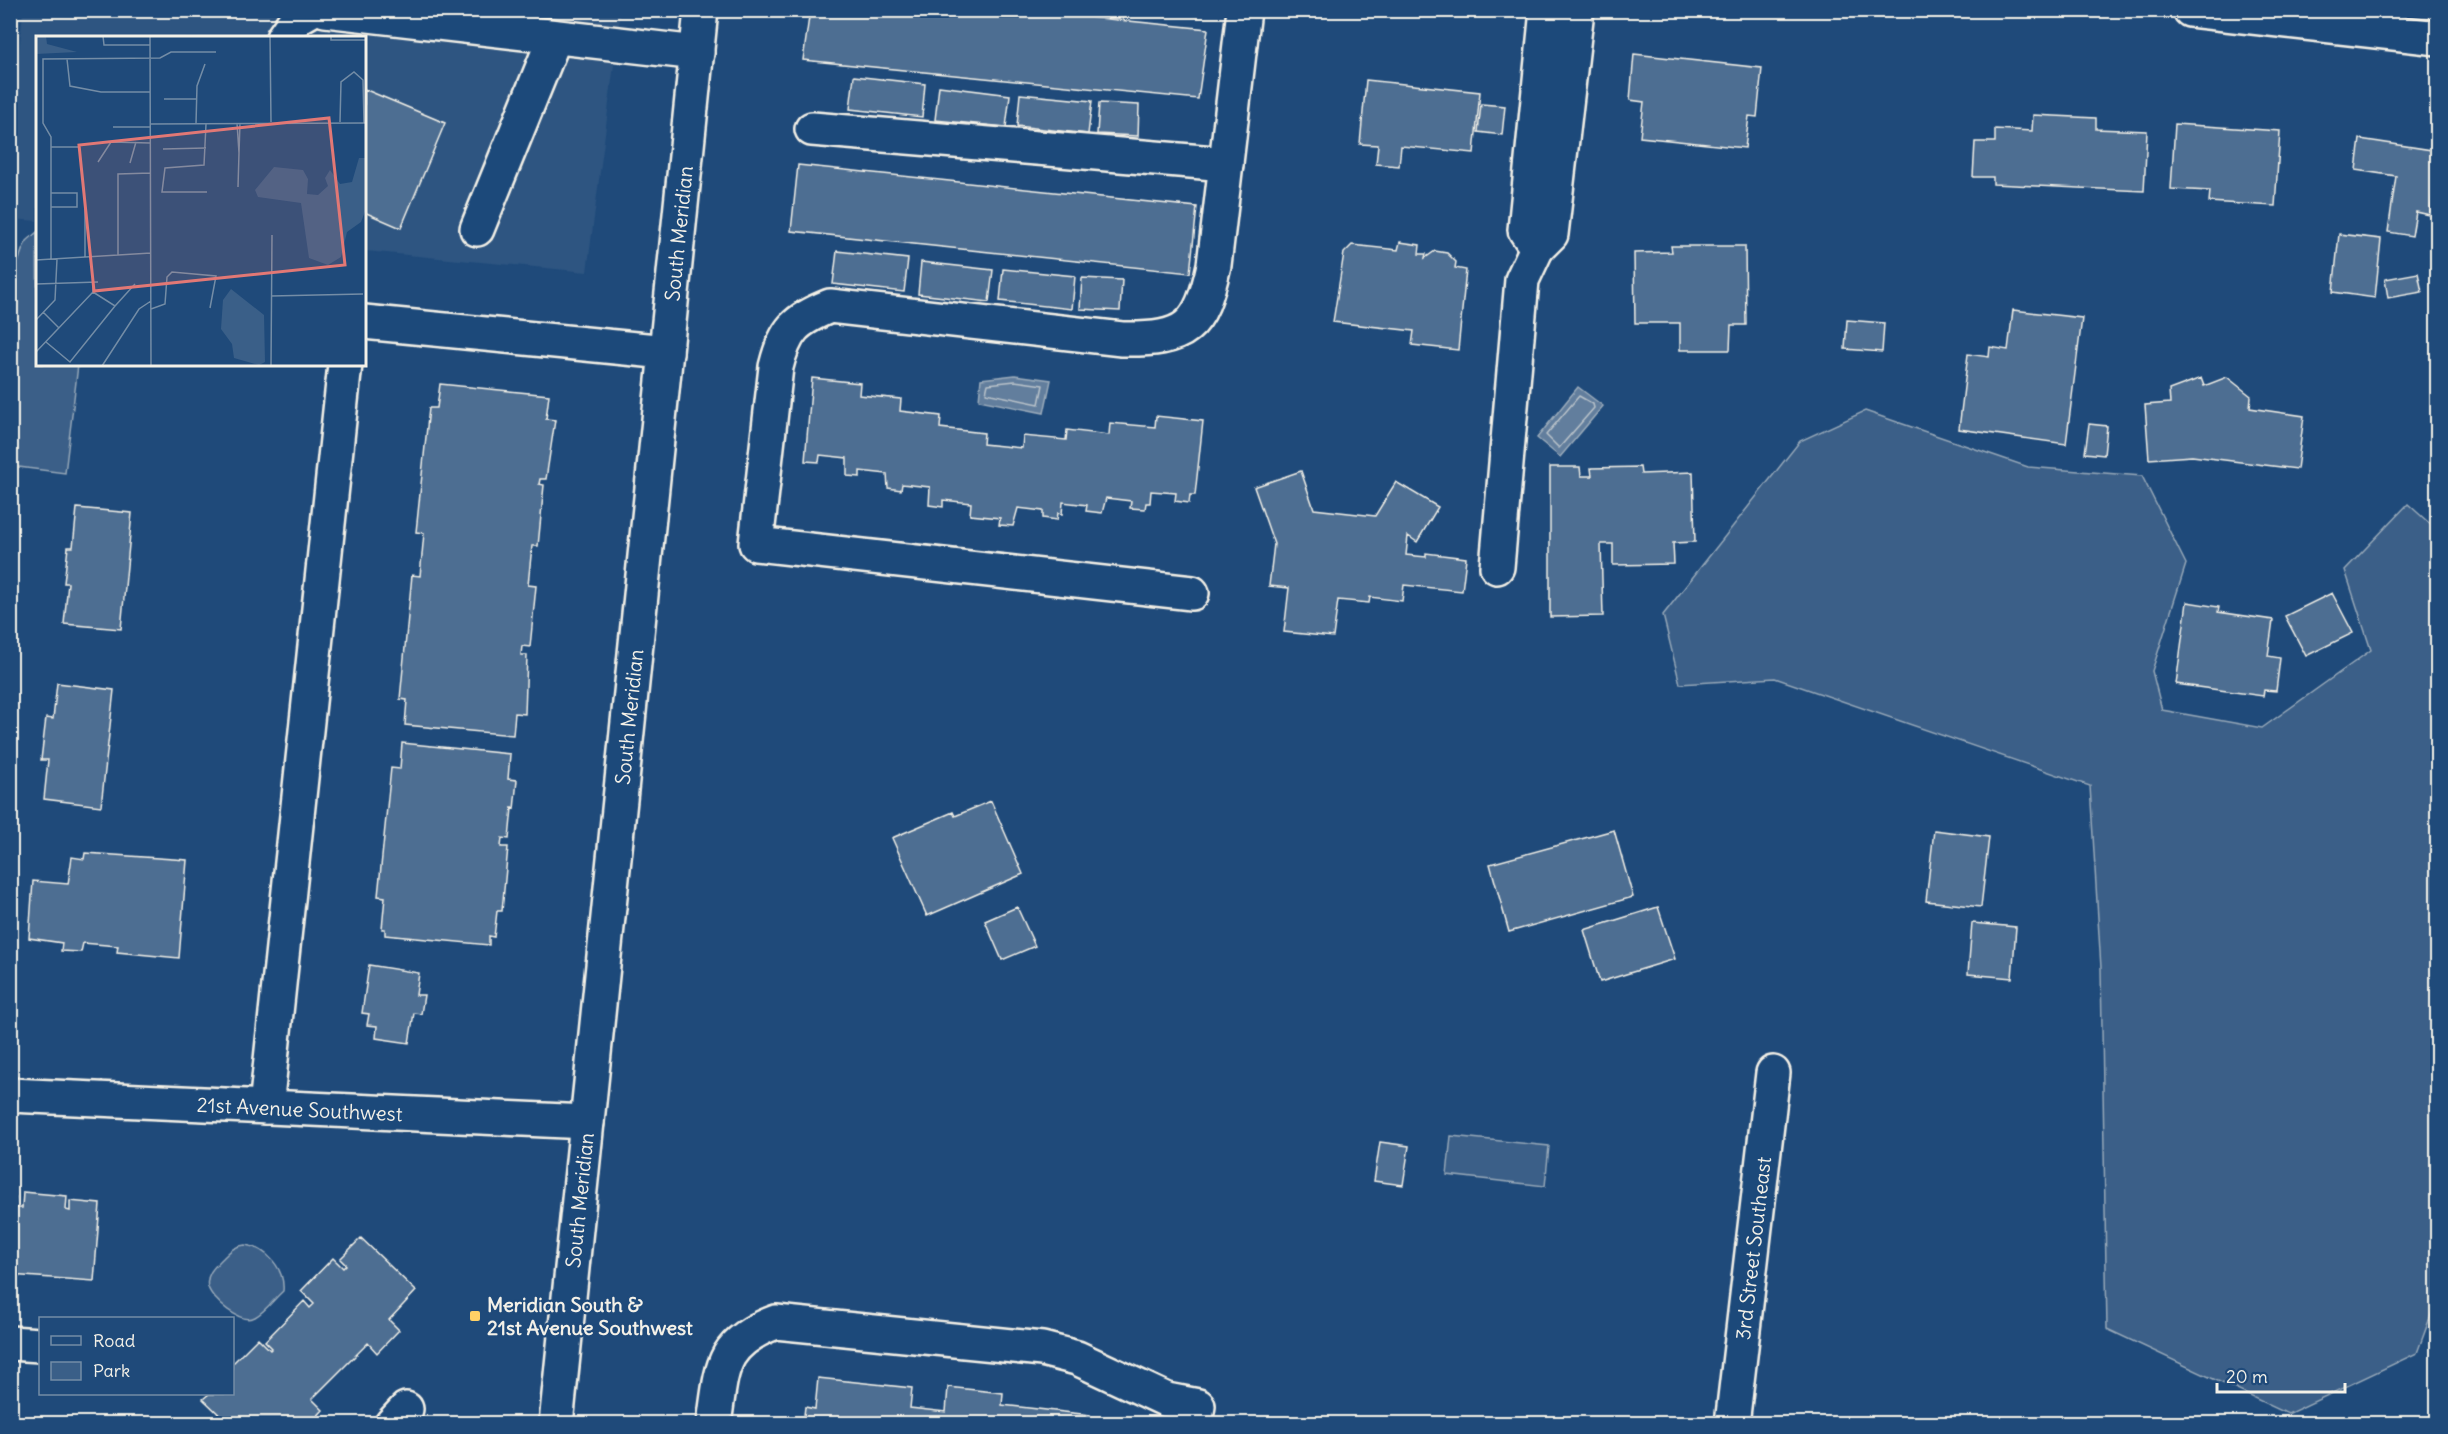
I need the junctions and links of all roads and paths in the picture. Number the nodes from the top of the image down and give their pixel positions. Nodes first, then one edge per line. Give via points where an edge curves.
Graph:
1 (311, 10) edge
2 (325, 10) edge
3 (701, 10) edge
4 (1244, 10) edge
5 (1547, 10) edge
6 (1577, 10) edge
7 (2190, 10) edge
8 (284, 36) edge
9 (555, 37) junction
10 (2438, 38) edge
11 (697, 53) junction
12 (812, 129) dead end
13 (1226, 164) junction
14 (477, 229) dead end
15 (1537, 248) junction
16 (366, 322) edge
17 (666, 352) junction
18 (345, 366) edge
19 (1497, 567) dead end
20 (1192, 592) dead end
21 (1773, 1073) dead end
22 (10, 1095) edge
23 (266, 1107) junction
24 (587, 1122) junction
25 (10, 1343) edge
26 (39, 1345) edge
27 (556, 1424) edge
28 (714, 1424) edge
29 (1195, 1424) edge
30 (1732, 1424) edge

1 - 8 main road via 297,18
2 - 9 main road
3 - 11 main road, South Meridian
4 - 13 main road
5 - 15 main road via 1526,231
6 - 15 main road via 1551,234
7 - 10 main road
9 - 11 main road
9 - 14 main road
11 - 17 main road, South Meridian
12 - 13 main road
13 - 20 main road via 1208,295 1194,322 1178,334 1122,339 830,306 793,326 781,344 776,367 756,544
15 - 19 main road via 1522,280
16 - 17 main road
17 - 24 main road, South Meridian
18 - 23 main road
21 - 30 main road, 3rd Street Southeast
22 - 23 main road, 21st Avenue Southwest
23 - 24 main road, 21st Avenue Southwest
24 - 27 main road, South Meridian
25 - 26 main road
28 - 29 main road via 722,1373 732,1349 752,1331 776,1322 1042,1348 1077,1358 1167,1400 1198,1406

